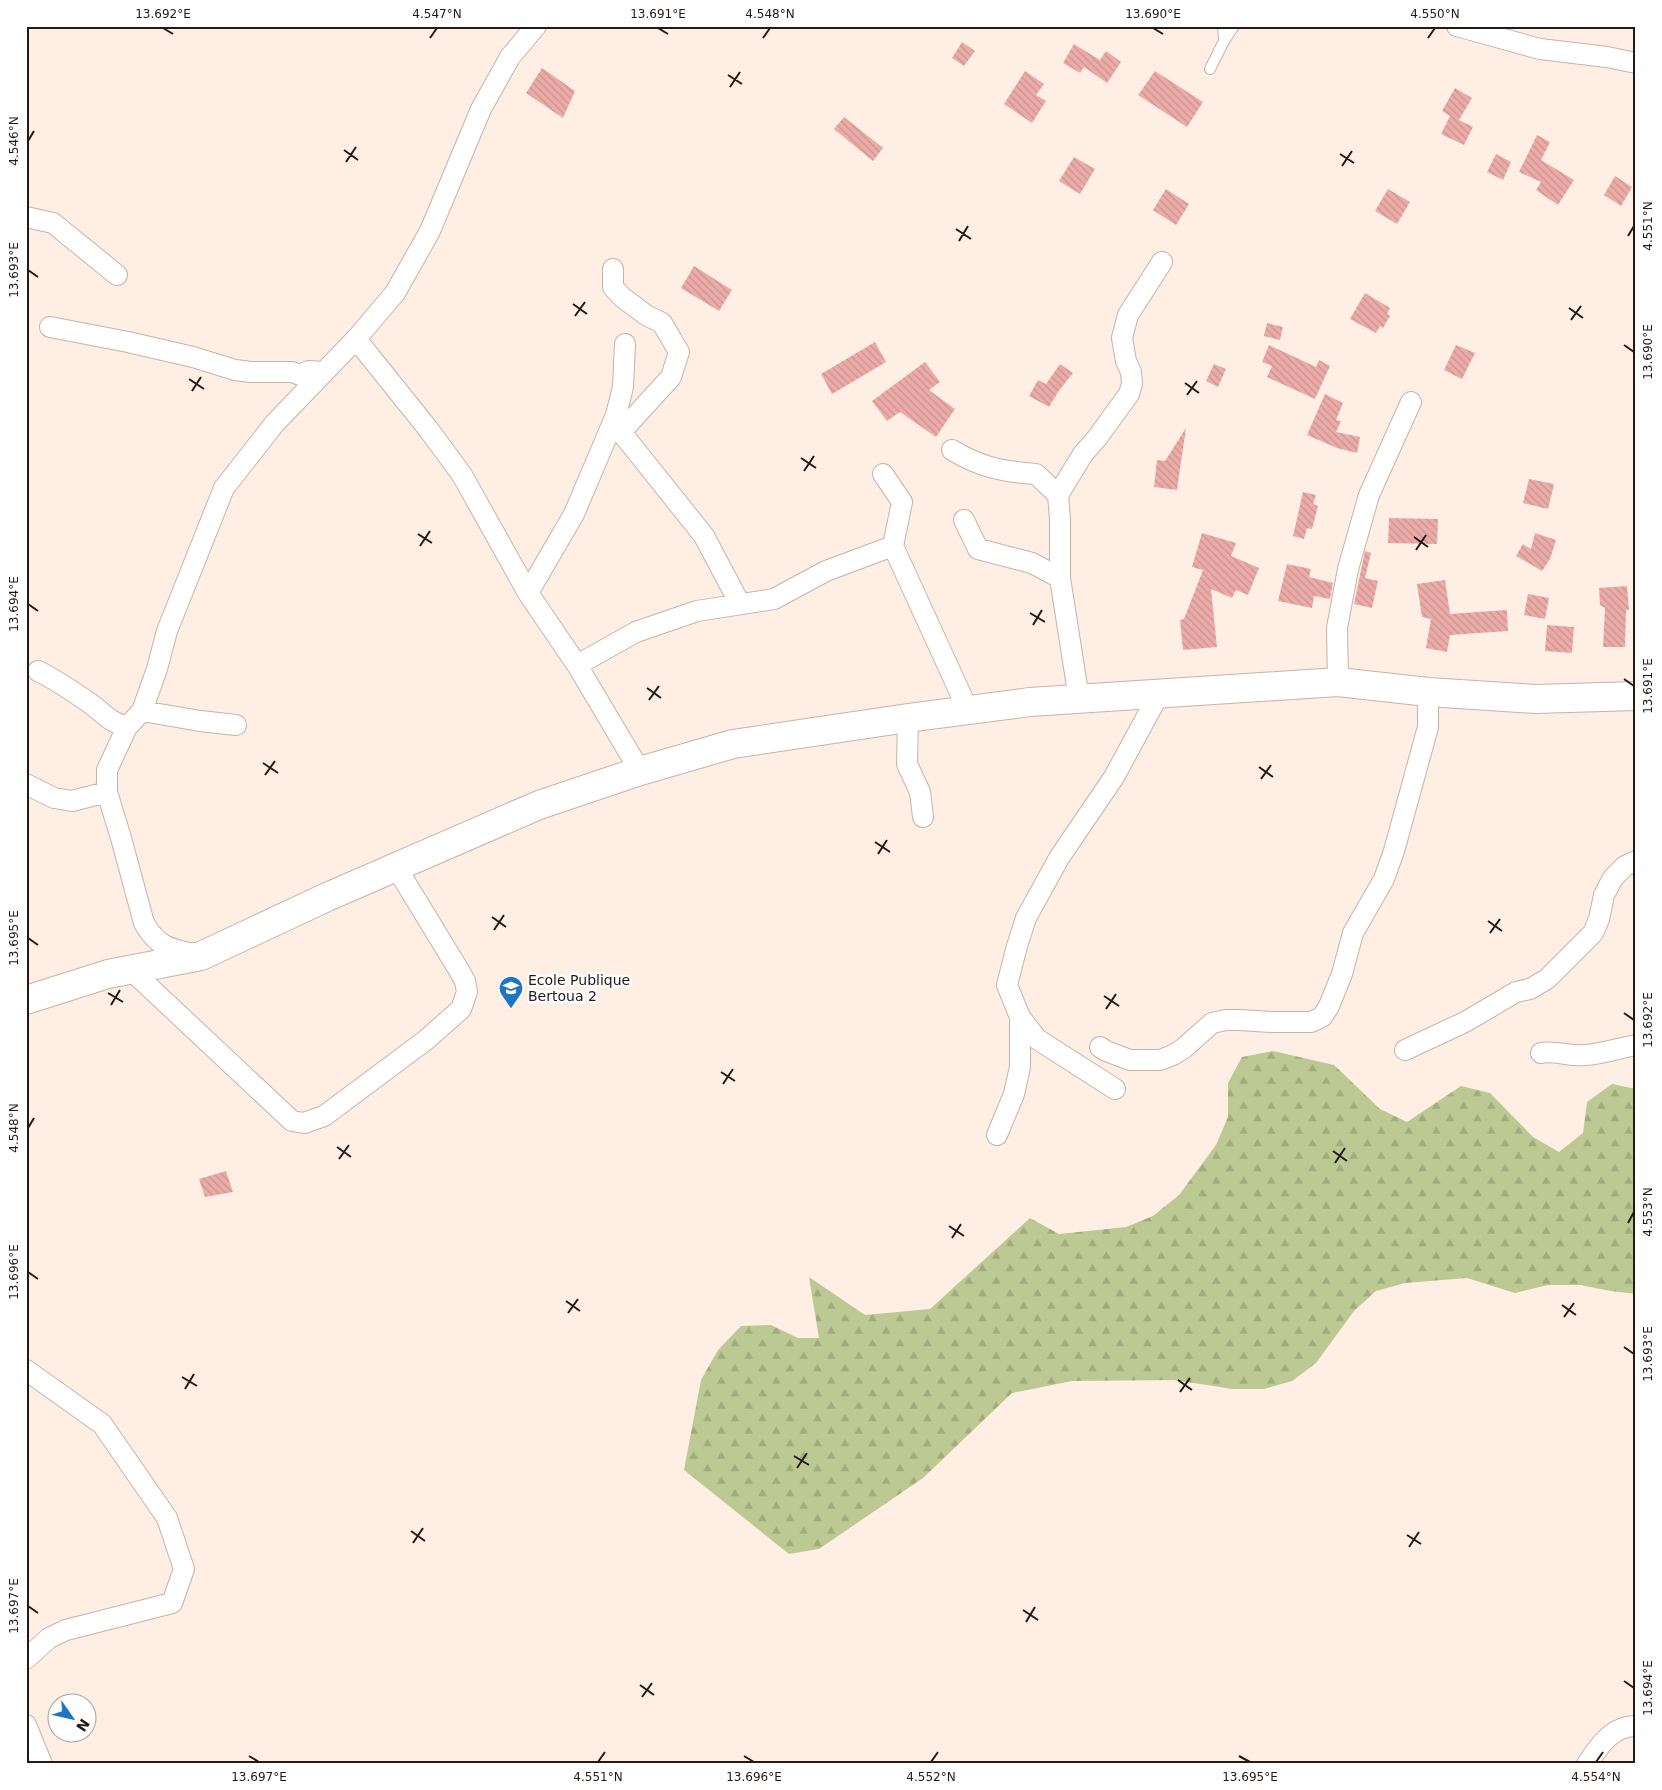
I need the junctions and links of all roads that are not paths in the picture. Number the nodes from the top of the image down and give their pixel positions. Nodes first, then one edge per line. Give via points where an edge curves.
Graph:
1 (536, 26) edge
2 (1223, 26) edge
3 (1234, 26) edge
4 (1457, 26) edge
5 (1224, 41) junction
6 (1636, 63) edge
7 (1210, 69) dead end
8 (26, 217) edge
9 (1162, 262) dead end
10 (613, 269) dead end
11 (117, 275) dead end
12 (50, 327) dead end
13 (356, 339) junction
14 (624, 344) dead end
15 (323, 372) junction
16 (1411, 402) dead end
17 (952, 450) dead end
18 (883, 474) dead end
19 (1058, 494) junction
20 (964, 520) dead end
21 (893, 546) junction
22 (1060, 578) junction
23 (528, 593) junction
24 (740, 604) junction
25 (577, 664) junction
26 (38, 671) dead end
27 (1338, 682) junction
28 (1428, 692) junction
29 (1158, 694) junction
30 (1636, 696) edge
31 (1079, 699) junction
32 (968, 710) junction
33 (142, 711) junction
34 (908, 718) junction
35 (236, 724) dead end
36 (126, 727) junction
37 (640, 771) junction
38 (26, 784) edge
39 (107, 792) junction
40 (923, 817) dead end
41 (1636, 862) edge
42 (396, 868) junction
43 (201, 956) junction
44 (131, 970) junction
45 (26, 1000) edge
46 (1020, 1017) junction
47 (1636, 1045) edge
48 (1100, 1047) dead end
49 (1405, 1050) dead end
50 (1541, 1053) dead end
51 (1115, 1089) dead end
52 (996, 1135) dead end
53 (26, 1370) edge
54 (26, 1659) edge
55 (26, 1725) edge
56 (1636, 1726) edge
57 (42, 1764) edge
58 (1587, 1764) edge

1 - 13 street via 510,57 480,109 430,232 395,293
2 - 5 lane
3 - 5 lane
4 - 6 street via 1540,49
5 - 7 lane
8 - 11 street via 53,223
9 - 19 street via 1128,315 1122,338 1131,372 1129,394
10 - 24 street via 613,287 646,315 662,323 679,352 671,377 621,432 704,536
12 - 15 street via 193,357 235,370 300,375 309,371
13 - 15 street
13 - 23 street via 462,475
14 - 23 street via 623,387 616,415 574,514
15 - 33 street via 275,423 224,488 167,631
16 - 27 street via 1369,495 1348,569 1337,628
17 - 19 street via 971,462 1011,472 1036,474
18 - 21 street via 902,502
19 - 22 street
20 - 22 street via 978,549 1032,563
21 - 24 street via 826,571 774,599
21 - 32 street
22 - 31 street
23 - 25 street
24 - 25 street via 697,611 636,632
25 - 37 street
26 - 36 street via 93,705 113,723
27 - 28 street
27 - 29 street
28 - 30 street via 1536,699
28 - 48 street via 1428,727 1394,852 1384,879 1353,933 1342,974 1322,1017 1311,1022 1226,1020 1212,1024 1184,1048 1160,1060 1130,1060
29 - 31 street
29 - 46 street via 1114,777 1059,858 1026,918 1007,985
31 - 32 street
32 - 34 street
33 - 35 street
33 - 36 street
34 - 37 street via 734,744
34 - 40 street via 907,764 920,792
36 - 39 street via 107,770
37 - 42 street via 539,805
38 - 39 street via 54,798 72,801
39 - 43 street via 147,929 171,950
41 - 49 street via 1625,866 1613,878 1604,895 1593,932 1547,979
42 - 43 street
42 - 44 street via 457,967 467,992 461,1009 426,1040 324,1116 304,1123 292,1121
43 - 44 street
44 - 45 street
46 - 51 street via 1037,1039
46 - 52 street via 1020,1067 1014,1094
47 - 50 street via 1585,1055
53 - 54 street via 102,1424 167,1518 184,1568 172,1603 66,1630 49,1638
55 - 57 street
56 - 58 street via 1615,1732 1601,1743

